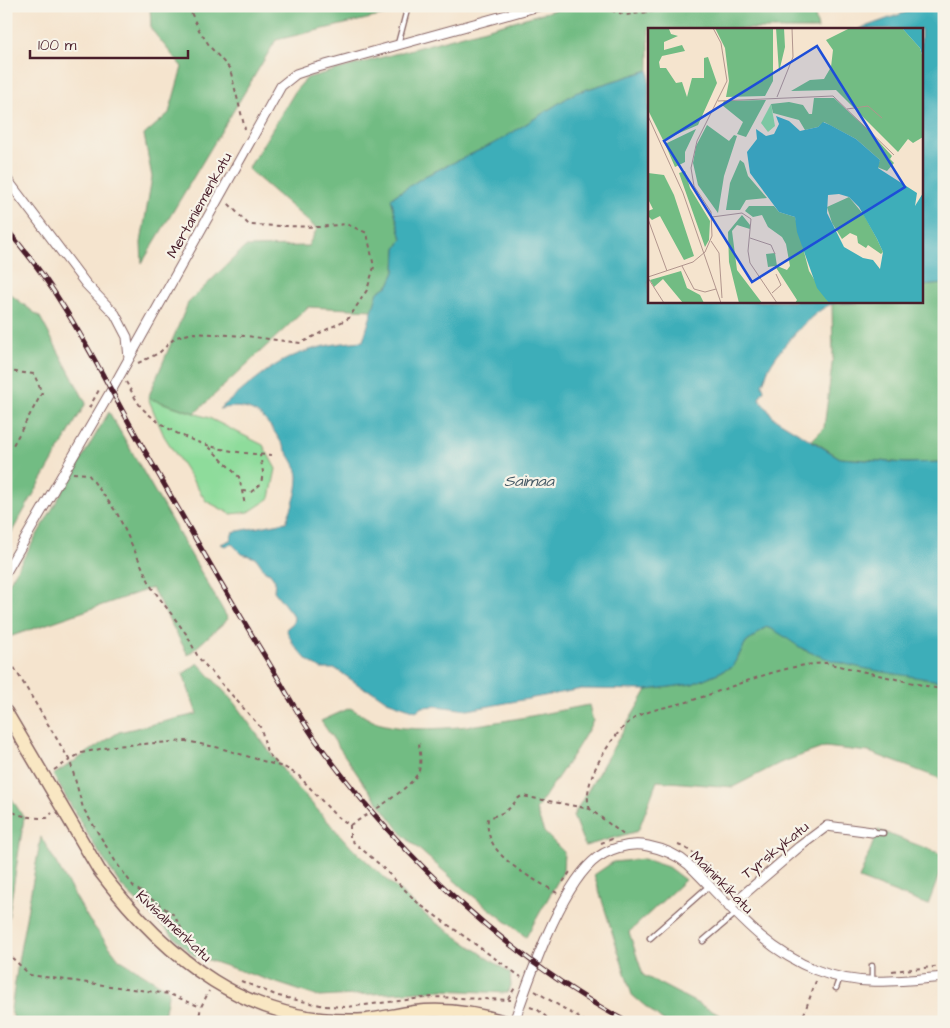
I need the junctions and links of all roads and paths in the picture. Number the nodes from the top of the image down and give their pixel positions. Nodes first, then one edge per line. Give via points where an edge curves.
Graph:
1 (188, 6) edge
2 (408, 6) edge
3 (539, 6) edge
4 (596, 6) edge
5 (692, 6) edge
6 (398, 44) junction
7 (249, 143) junction
8 (6, 178) edge
9 (220, 195) junction
10 (128, 361) junction
11 (6, 371) edge
12 (121, 374) junction
13 (209, 447) junction
14 (6, 449) edge
15 (260, 455) junction
16 (273, 455) dead end
17 (64, 472) junction
18 (242, 491) junction
19 (245, 505) dead end
20 (6, 572) edge
21 (6, 654) edge
22 (944, 690) edge
23 (6, 712) edge
24 (420, 743) dead end
25 (70, 761) junction
26 (279, 766) junction
27 (43, 776) junction
28 (57, 800) junction
29 (6, 808) edge
30 (590, 809) junction
31 (350, 825) junction
32 (872, 832) joint
33 (882, 833) dead end
34 (633, 835) dead end
35 (626, 836) junction
36 (671, 843) dead end
37 (599, 845) dead end
38 (574, 867) dead end
39 (561, 886) dead end
40 (709, 886) junction
41 (558, 893) dead end
42 (736, 899) junction
43 (732, 911) junction
44 (650, 938) dead end
45 (703, 941) dead end
46 (6, 952) edge
47 (197, 960) dead end
48 (872, 966) dead end
49 (944, 966) edge
50 (820, 972) junction
51 (872, 972) junction
52 (840, 977) junction
53 (944, 977) edge
54 (235, 978) dead end
55 (526, 981) junction
56 (213, 982) junction
57 (872, 982) junction
58 (836, 988) dead end
59 (508, 999) junction
60 (520, 1003) junction
61 (201, 1007) junction
62 (198, 1022) edge
63 (505, 1022) edge
64 (514, 1022) edge
65 (552, 1022) edge
66 (586, 1022) edge
67 (801, 1022) edge

1 - 7 path via 199,30 230,69
2 - 6 lane
3 - 6 street, Mertaniemenkatu
4 - 5 path via 626,15
6 - 7 street, Mertaniemenkatu via 296,74 281,86
7 - 9 street, Mertaniemenkatu
8 - 10 street via 86,284 115,314 127,337
9 - 10 street, Mertaniemenkatu
9 - 10 path via 249,224 319,227 346,224 367,234 374,266 367,290 349,318 301,343 194,333 176,337 159,353 140,363
10 - 12 street, Mertaniemenkatu
11 - 14 path via 34,374 42,393 13,445
12 - 13 path via 141,407 163,426
12 - 17 street, Mertaniemenkatu
13 - 15 path
13 - 18 path via 239,477
15 - 16 path
15 - 18 path via 261,484 251,492
17 - 20 street, Mertaniemenkatu
17 - 26 path via 88,474 116,513 152,588 187,635 198,657 261,728 267,752
18 - 19 path
21 - 25 path
22 - 30 path via 826,663 810,664 653,711 632,720 609,743 591,782 587,797
23 - 27 street, Kivisalmenkatu
24 - 31 path via 418,774 372,813
25 - 26 path via 82,753 114,746 186,741
25 - 27 path
25 - 47 path via 83,808 117,864 134,887 174,915
26 - 31 path via 299,776 335,815
27 - 28 street, Kivisalmenkatu
28 - 29 path via 47,818 20,816
28 - 56 street, Kivisalmenkatu via 116,892 170,948
30 - 35 path
30 - 41 path via 522,796 516,798 509,809 488,819 487,831 494,846 506,859
31 - 55 path via 350,839 380,864 418,904
32 - 33 lane
32 - 42 street, Tyrskykatu via 827,826
34 - 35 path
35 - 37 path via 606,840
36 - 42 path via 686,847
38 - 39 path
40 - 43 street, Maininkikatu
40 - 44 lane
40 - 55 street, Maininkikatu via 673,854 654,847 628,846 602,855 576,881
42 - 43 street, Tyrskykatu
43 - 45 lane
43 - 50 street, Maininkikatu via 779,950
46 - 61 path via 30,975 169,994
48 - 51 lane
49 - 51 path
50 - 52 street, Maininkikatu
50 - 67 path
51 - 57 lane
52 - 57 street, Maininkikatu
52 - 58 lane
53 - 57 street, Maininkikatu
54 - 59 path via 278,996 325,1006 347,1007 432,997
55 - 59 path
55 - 60 street, Maininkikatu
55 - 66 path
56 - 61 path
56 - 63 street, Kivisalmenkatu via 255,1004 310,1019 368,1020 437,1010
59 - 60 path
60 - 64 street, Maininkikatu
60 - 65 path via 538,1010
61 - 62 path

